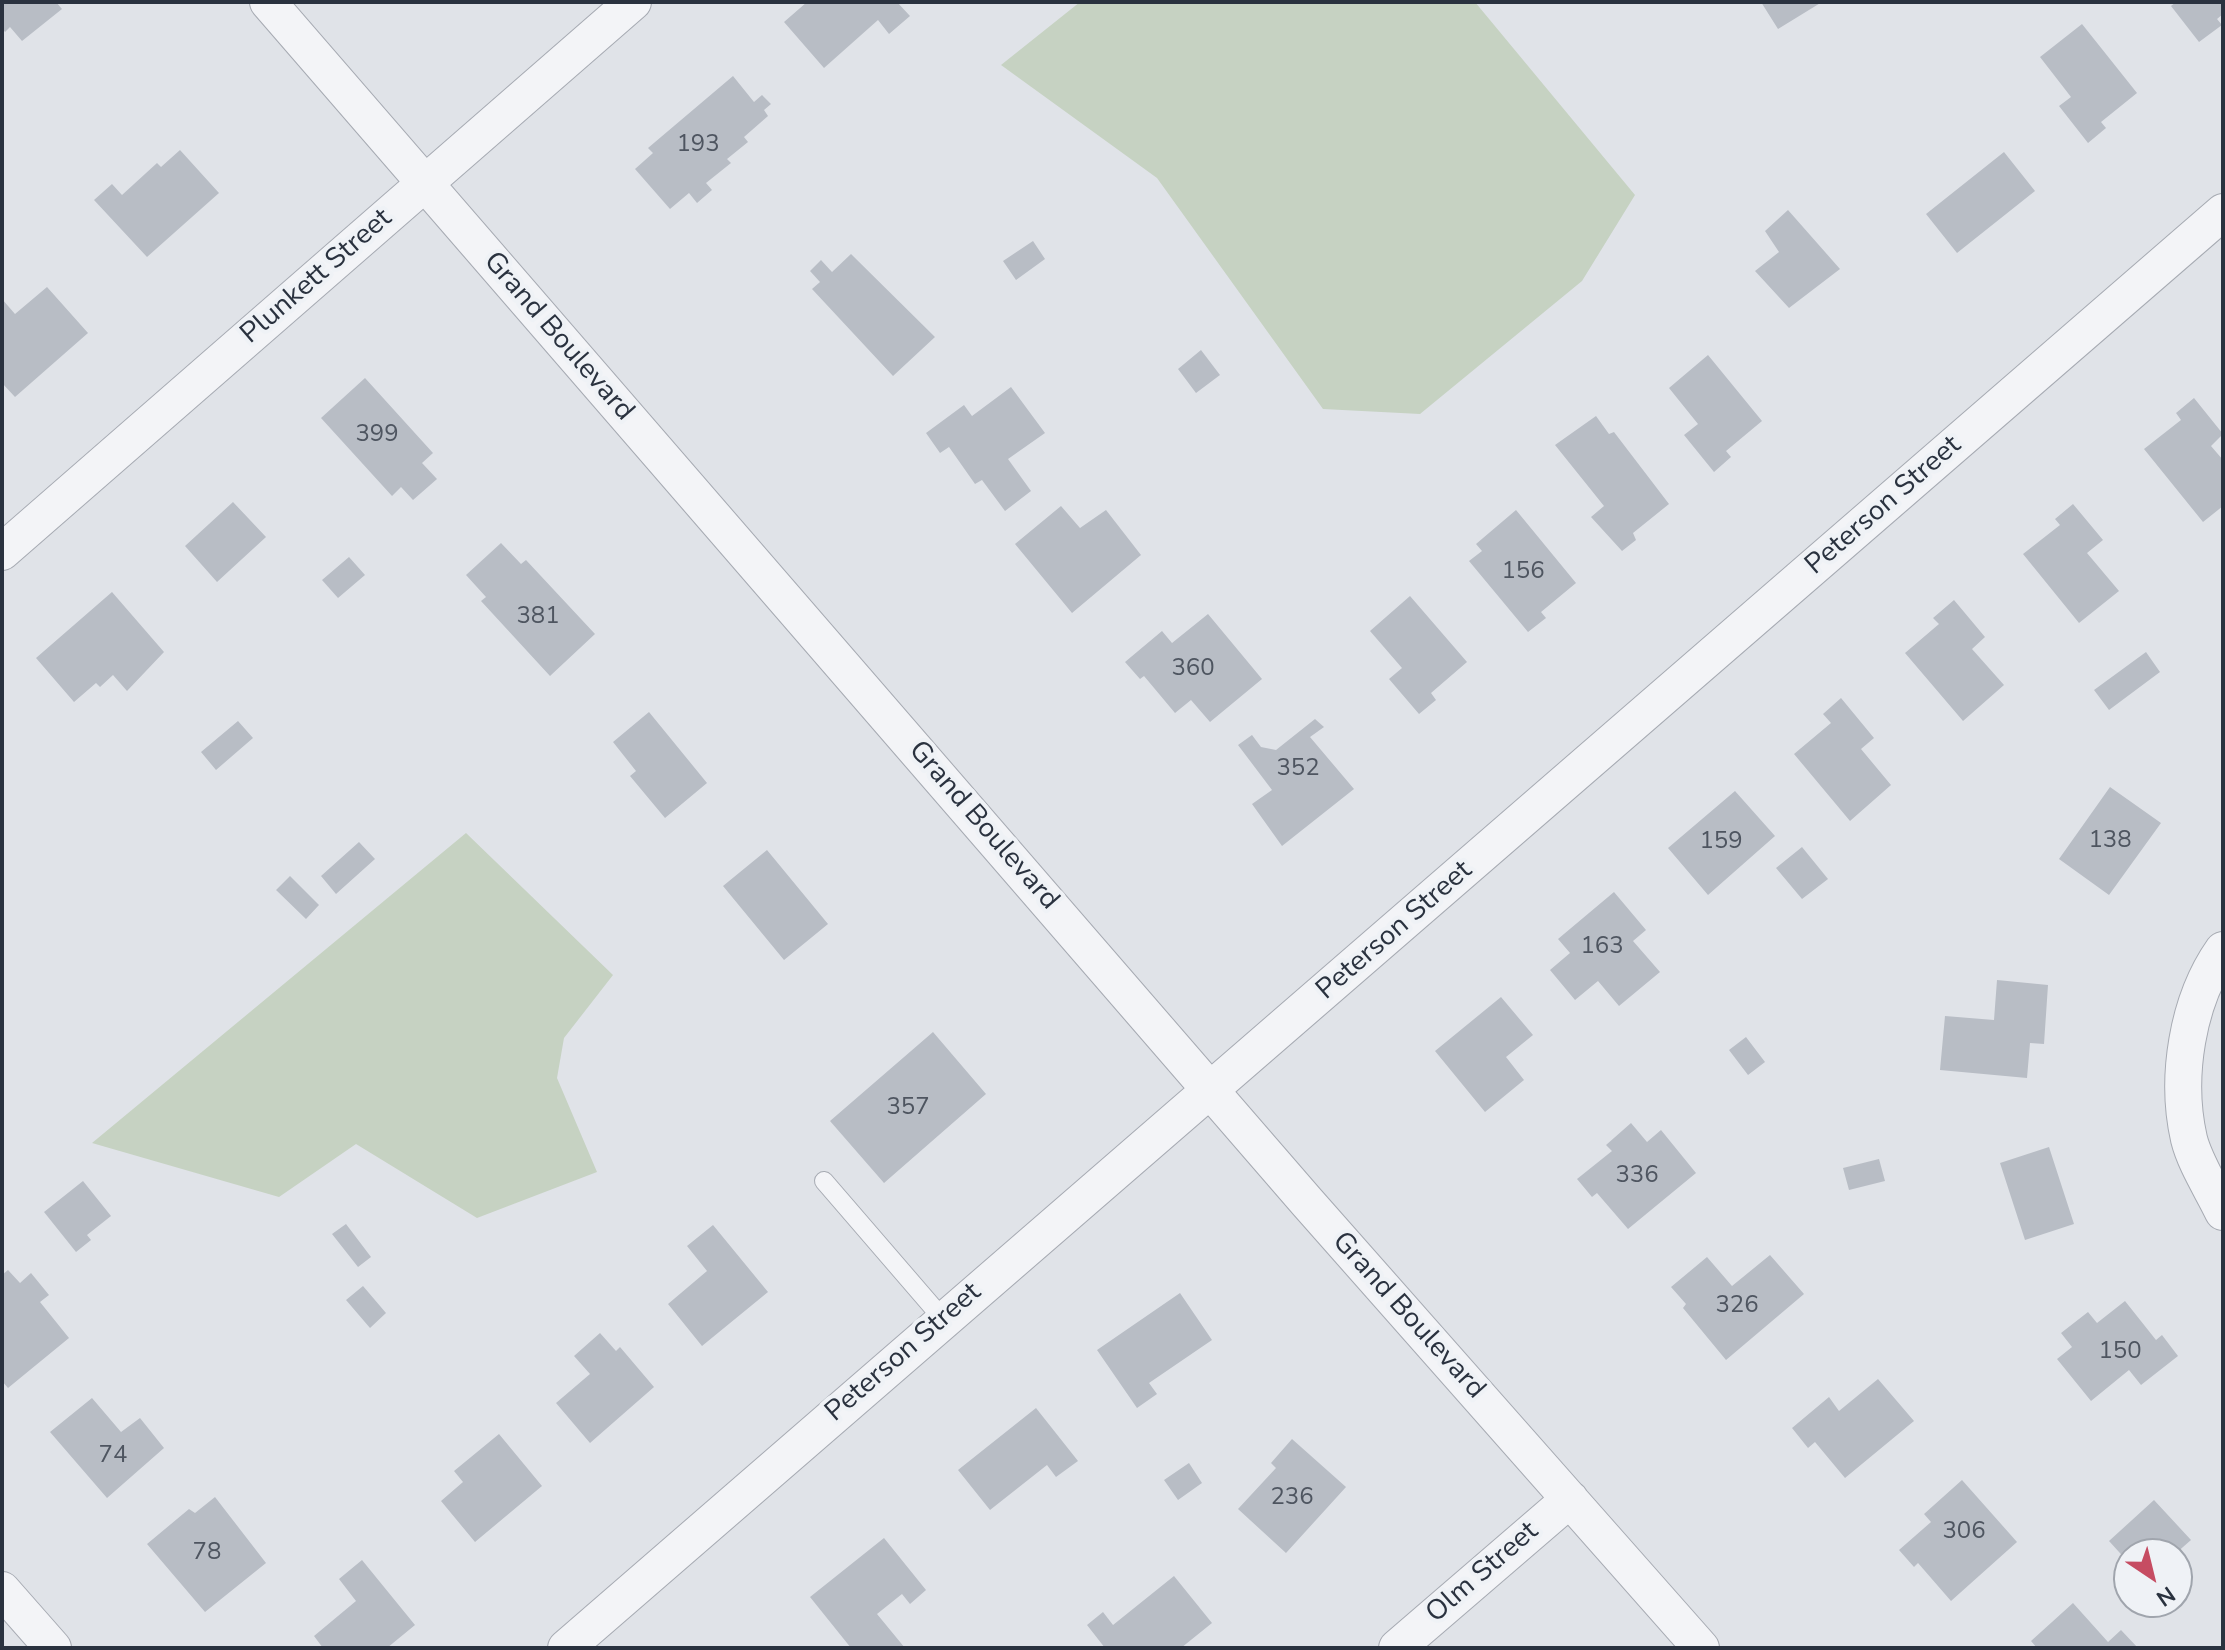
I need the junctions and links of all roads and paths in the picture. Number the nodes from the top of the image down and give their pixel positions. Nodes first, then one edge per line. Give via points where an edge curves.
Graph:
1 (268, 2) edge
2 (633, 2) edge
3 (425, 183) junction
4 (2223, 212) edge
5 (2, 552) edge
6 (2223, 950) edge
7 (1212, 1090) junction
8 (824, 1181) dead end
9 (2223, 1212) edge
10 (943, 1319) junction
11 (1570, 1499) junction
12 (2, 1590) edge
13 (53, 1648) edge
14 (566, 1648) edge
15 (1397, 1648) edge
16 (1701, 1648) edge

1 - 3 street, Grand Boulevard
2 - 3 street, Plunkett Street
3 - 5 street, Plunkett Street
3 - 7 street, Grand Boulevard
4 - 7 street, Peterson Street
6 - 9 street via 2210,968 2183,1057 2189,1140
7 - 10 street, Peterson Street
7 - 11 street, Grand Boulevard
8 - 10 lane
10 - 14 street, Peterson Street
11 - 15 street, Olm Street
11 - 16 street, Grand Boulevard
12 - 13 street

